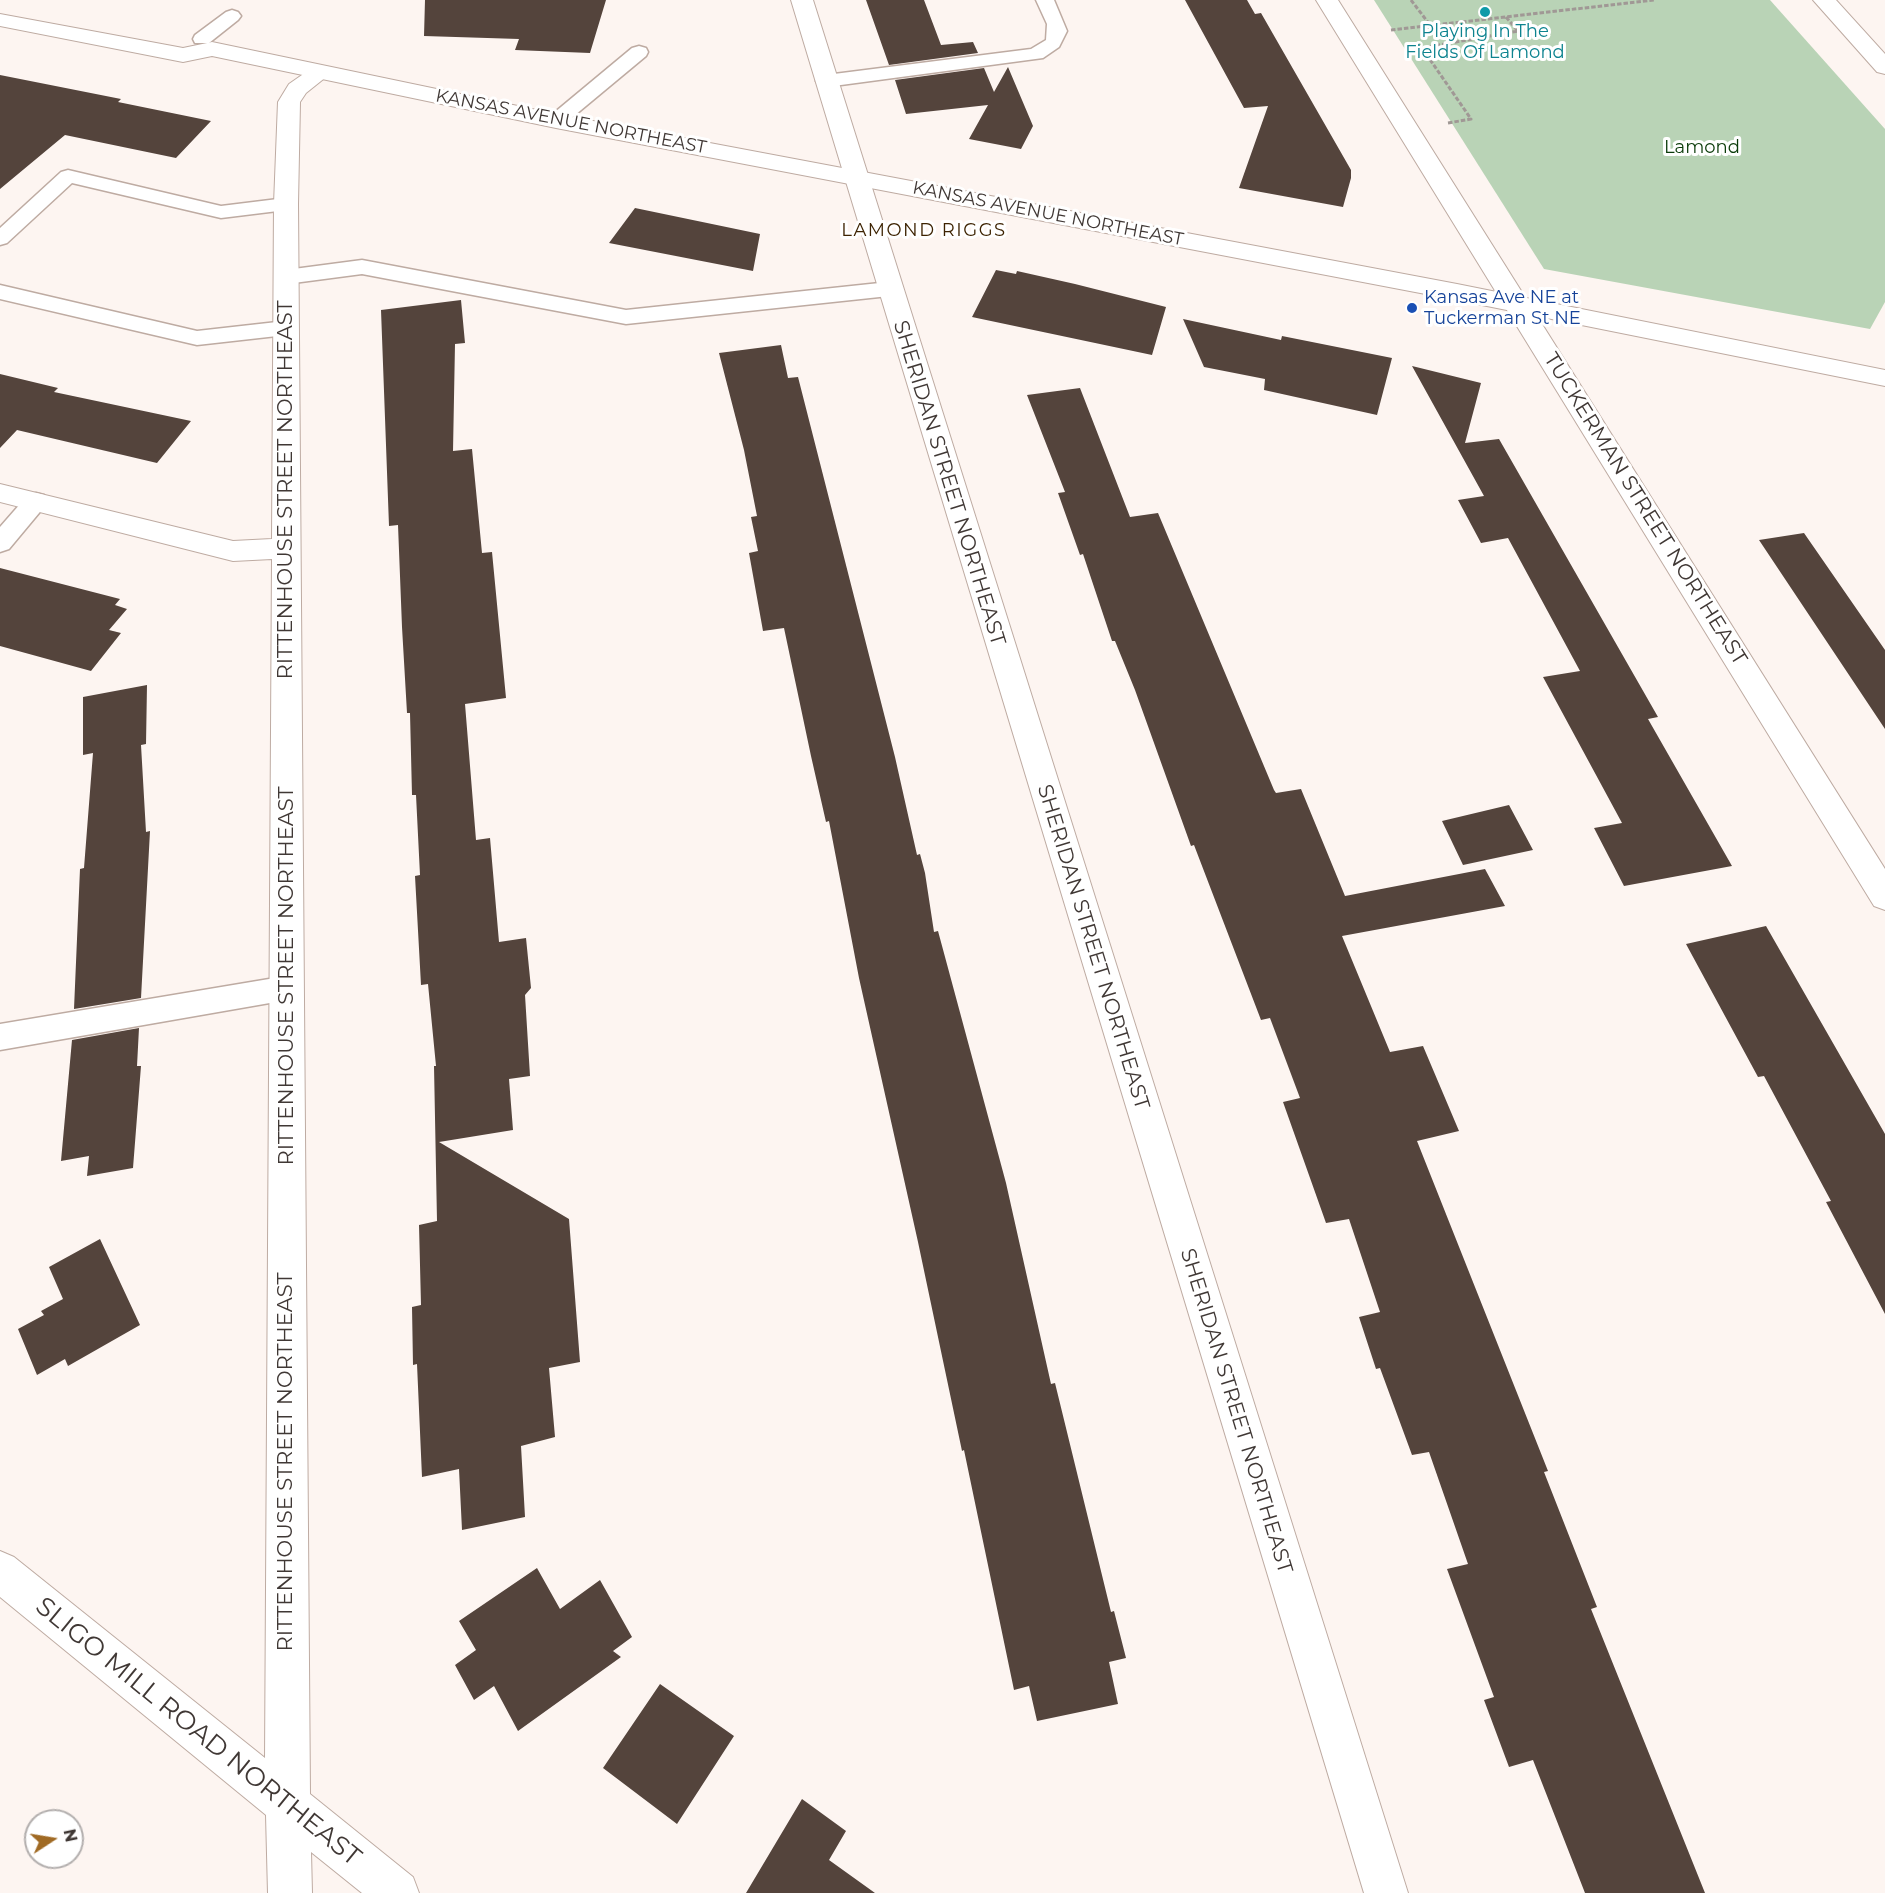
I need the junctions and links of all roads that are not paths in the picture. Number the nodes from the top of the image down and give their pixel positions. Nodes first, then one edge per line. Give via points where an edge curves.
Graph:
1 (802, 0) edge
2 (1045, 0) edge
3 (1327, 0) edge
4 (1824, 0) edge
5 (232, 16) dead end
6 (0, 20) edge
7 (200, 40) junction
8 (639, 52) dead end
9 (1885, 67) edge
10 (320, 73) junction
11 (826, 81) junction
12 (556, 121) junction
13 (854, 176) junction
14 (286, 204) junction
15 (0, 239) edge
16 (286, 277) junction
17 (889, 289) junction
18 (0, 292) edge
19 (1517, 305) junction
20 (286, 328) junction
21 (1885, 378) edge
22 (0, 493) edge
23 (36, 501) junction
24 (0, 543) edge
25 (287, 548) junction
26 (1885, 897) edge
27 (287, 988) junction
28 (0, 1037) edge
29 (0, 1571) edge
30 (290, 1808) junction
31 (290, 1893) edge
32 (397, 1893) edge
33 (1386, 1893) edge

1 - 11 street, SHERIDAN STREET NORTHEAST
2 - 11 lane via 1058,24 1058,37 1050,48 1036,54
3 - 19 street, TUCKERMAN STREET NORTHEAST
4 - 9 street
5 - 7 lane
6 - 7 street, KANSAS AVENUE NORTHEAST via 183,55
7 - 10 street, KANSAS AVENUE NORTHEAST
8 - 12 lane
10 - 12 street, KANSAS AVENUE NORTHEAST
10 - 14 street, RITTENHOUSE STREET NORTHEAST via 297,90 289,102
11 - 13 street, SHERIDAN STREET NORTHEAST
12 - 13 street, KANSAS AVENUE NORTHEAST
13 - 17 street, SHERIDAN STREET NORTHEAST
13 - 19 street, KANSAS AVENUE NORTHEAST
14 - 15 lane via 221,212 68,176
14 - 16 street, RITTENHOUSE STREET NORTHEAST
16 - 17 lane via 362,267 627,316
16 - 20 street, RITTENHOUSE STREET NORTHEAST
17 - 33 street, SHERIDAN STREET NORTHEAST
18 - 20 lane via 198,338
19 - 21 street, KANSAS AVENUE NORTHEAST
19 - 26 street, TUCKERMAN STREET NORTHEAST
20 - 25 street, RITTENHOUSE STREET NORTHEAST
22 - 23 street
23 - 24 lane
23 - 25 street via 233,550
25 - 27 street, RITTENHOUSE STREET NORTHEAST
27 - 28 lane
27 - 30 street, RITTENHOUSE STREET NORTHEAST via 286,1710
29 - 30 street, SLIGO MILL ROAD NORTHEAST
30 - 31 street, RITTENHOUSE STREET NORTHEAST
30 - 32 street, SLIGO MILL ROAD NORTHEAST

